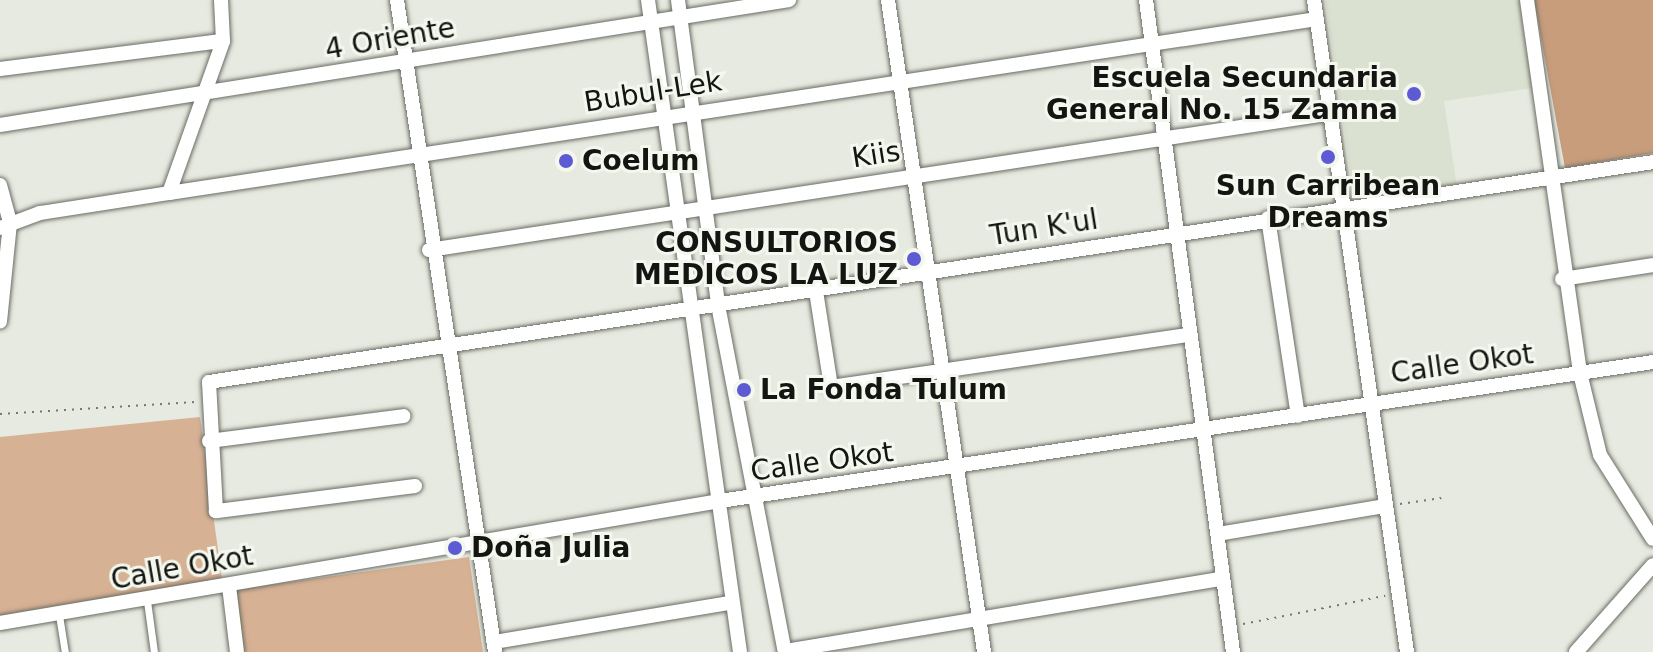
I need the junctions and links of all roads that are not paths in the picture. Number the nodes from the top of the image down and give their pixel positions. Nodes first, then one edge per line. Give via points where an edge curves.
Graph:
1 (221, 0) edge
2 (397, 0) edge
3 (648, 0) edge
4 (678, 0) edge
5 (789, 0) edge
6 (888, 0) edge
7 (1146, 0) edge
8 (1314, 0) edge
9 (1527, 0) edge
10 (681, 16) junction
11 (1317, 19) junction
12 (651, 20) junction
13 (223, 41) junction
14 (1153, 43) junction
15 (410, 62) junction
16 (0, 69) edge
17 (899, 81) junction
18 (204, 93) junction
19 (693, 112) junction
20 (1333, 113) junction
21 (664, 116) junction
22 (0, 125) edge
23 (1165, 136) junction
24 (420, 159) junction
25 (1653, 162) edge
26 (917, 175) junction
27 (1555, 176) junction
28 (0, 185) edge
29 (169, 193) junction
30 (1342, 207) junction
31 (709, 209) junction
32 (676, 213) junction
33 (1268, 218) junction
34 (5, 226) edge
35 (1179, 232) junction
36 (429, 250) junction
37 (1653, 265) edge
38 (931, 273) junction
39 (1562, 279) junction
40 (816, 291) junction
41 (718, 305) junction
42 (686, 310) junction
43 (0, 321) edge
44 (1189, 335) junction
45 (444, 347) junction
46 (1653, 362) edge
47 (1580, 373) junction
48 (944, 374) junction
49 (1370, 403) junction
50 (403, 416) dead end
51 (1298, 416) junction
52 (1206, 431) junction
53 (209, 441) junction
54 (957, 470) junction
55 (415, 486) dead end
56 (754, 497) junction
57 (720, 501) junction
58 (1385, 506) junction
59 (1218, 534) junction
60 (1652, 536) edge
61 (476, 546) junction
62 (1653, 565) edge
63 (1222, 579) junction
64 (229, 586) junction
65 (147, 601) junction
66 (730, 603) junction
67 (59, 615) junction
68 (978, 615) junction
69 (0, 623) edge
70 (494, 647) edge
71 (65, 652) edge
72 (154, 652) edge
73 (237, 652) edge
74 (740, 652) edge
75 (785, 652) edge
76 (984, 652) edge
77 (1233, 652) edge
78 (1407, 652) edge
79 (1576, 652) edge

1 - 13 street
2 - 15 street
3 - 12 street
4 - 10 street
5 - 10 street, 4 Oriente
6 - 17 street
7 - 14 street
8 - 11 street
9 - 27 street
10 - 12 street, 4 Oriente
10 - 19 street
11 - 14 street, Bubul-Lek
11 - 20 street
12 - 15 street, 4 Oriente
12 - 21 street
13 - 16 street
13 - 18 street
14 - 17 street, Bubul-Lek
14 - 23 street
15 - 18 street, 4 Oriente
15 - 24 street
17 - 19 street, Bubul-Lek
17 - 26 street
18 - 22 street, 4 Oriente
18 - 29 street
19 - 21 street, Bubul-Lek
19 - 31 street
20 - 23 street, Kiis
20 - 30 street
21 - 24 street, Bubul-Lek
21 - 32 street
23 - 26 street, Kiis
23 - 35 street
24 - 29 street, Bubul-Lek
24 - 36 street
25 - 27 street, Tun K'ul
26 - 31 street, Kiis
26 - 38 street
27 - 30 street, Tun K'ul
27 - 39 street
28 - 34 street
29 - 34 street, Bubul-Lek
30 - 33 street, Tun K'ul
30 - 49 street
31 - 32 street, Kiis
31 - 41 street
32 - 36 street, Kiis
32 - 42 street
33 - 35 street, Tun K'ul
33 - 51 street
34 - 43 street
35 - 38 street, Tun K'ul
35 - 44 street
36 - 45 street
37 - 39 street
38 - 40 street, Tun K'ul
38 - 48 street
39 - 47 street
40 - 41 street, Tun K'ul
40 - 48 street via 831,387
41 - 42 street, Tun K'ul
41 - 56 street
42 - 45 street, Tun K'ul
42 - 57 street
44 - 48 street
44 - 52 street
45 - 53 street, Tun K'ul via 209,382
45 - 61 street
46 - 47 street, Calle Okot
47 - 49 street, Calle Okot
47 - 60 street via 1600,455
48 - 54 street
49 - 51 street, Calle Okot
49 - 58 street
50 - 53 street
51 - 52 street, Calle Okot
52 - 54 street, Calle Okot
52 - 59 street
53 - 55 street via 216,511
54 - 56 street, Calle Okot
54 - 68 street
56 - 57 street, Calle Okot
56 - 75 street
57 - 61 street, Calle Okot
57 - 66 street
58 - 59 street
58 - 78 street
59 - 63 street
61 - 64 street, Calle Okot
61 - 70 street
62 - 79 street
63 - 68 street
63 - 77 street
64 - 65 street, Calle Okot
64 - 73 street
65 - 67 street, Calle Okot
65 - 72 lane
66 - 70 street
66 - 74 street
67 - 69 street, Calle Okot
67 - 71 lane
68 - 75 street
68 - 76 street

